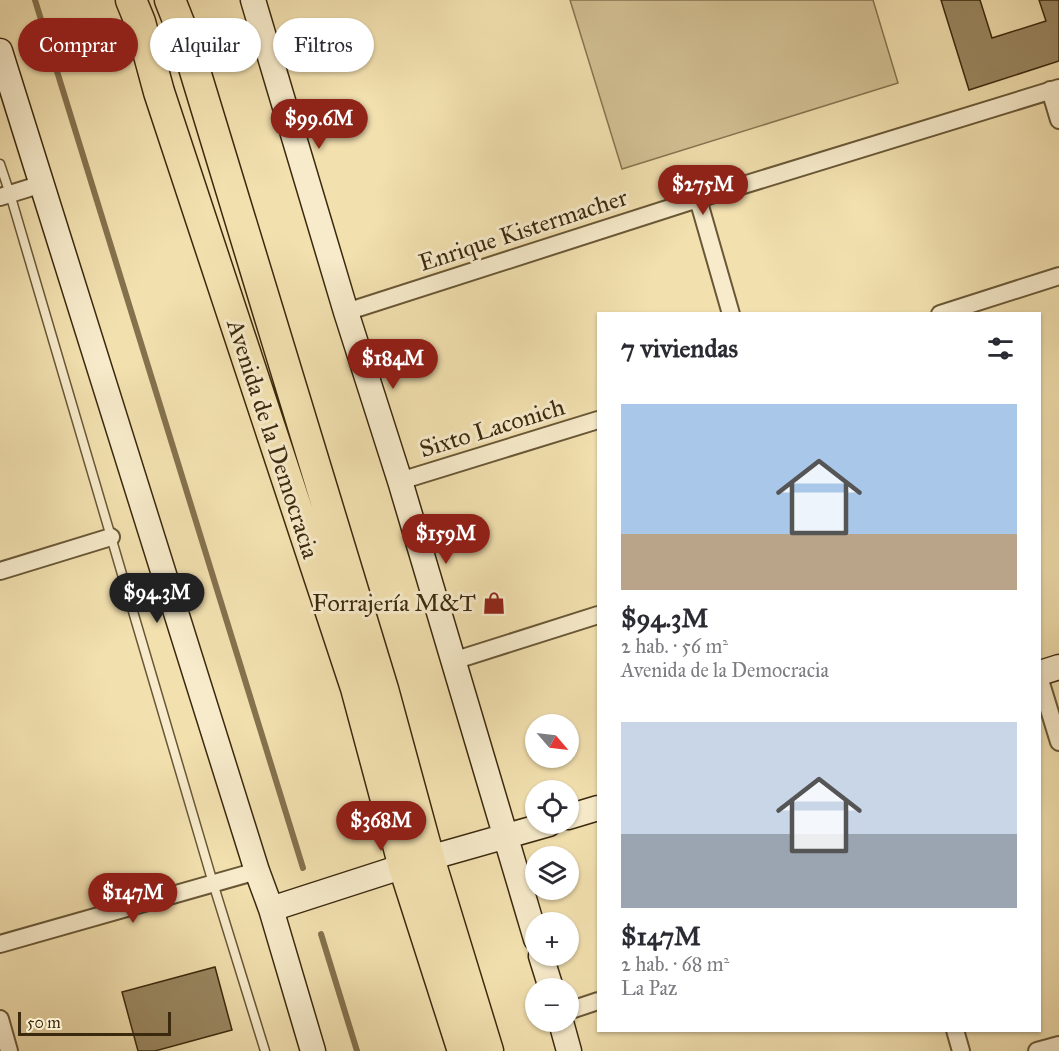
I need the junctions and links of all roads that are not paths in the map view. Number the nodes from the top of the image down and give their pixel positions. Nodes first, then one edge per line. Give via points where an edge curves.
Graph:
1 (131, 0) edge
2 (170, 0) edge
3 (253, 0) edge
4 (0, 51) edge
5 (1054, 89) edge
6 (1059, 120) edge
7 (0, 164) edge
8 (42, 184) junction
9 (5, 196) edge
10 (698, 199) junction
11 (1059, 276) edge
12 (346, 312) junction
13 (730, 312) edge
14 (946, 312) edge
15 (597, 420) edge
16 (400, 481) junction
17 (111, 537) junction
18 (0, 571) edge
19 (597, 615) edge
20 (453, 661) junction
21 (1059, 667) edge
22 (1041, 673) edge
23 (1041, 683) edge
24 (1059, 741) edge
25 (597, 808) edge
26 (579, 814) edge
27 (525, 831) edge
28 (504, 837) junction
29 (416, 862) junction
30 (257, 871) junction
31 (213, 883) junction
32 (271, 909) junction
33 (528, 912) edge
34 (0, 944) edge
35 (597, 1001) edge
36 (579, 1007) edge
37 (0, 1019) edge
38 (564, 1032) edge
39 (956, 1032) edge
40 (1059, 1045) edge
41 (9, 1051) edge
42 (265, 1051) edge
43 (313, 1051) edge
44 (463, 1051) edge
45 (489, 1051) edge
46 (569, 1051) edge
47 (961, 1051) edge
48 (1037, 1051) edge

1 - 29 highway, Avenida de la Democracia
2 - 29 highway, Avenida de la Democracia via 185,38 383,689
3 - 12 street
4 - 8 street
5 - 6 street
5 - 10 street, Enrique Kistermacher
7 - 9 lane
8 - 9 street
8 - 30 street
9 - 17 lane
10 - 12 street, Enrique Kistermacher
10 - 13 street
11 - 14 street
12 - 16 street
15 - 16 street, Sixto Laconich
16 - 20 street
17 - 18 street
17 - 31 lane
19 - 20 street
20 - 28 street
21 - 22 street
23 - 24 street
25 - 26 street
27 - 28 street
28 - 29 street
28 - 33 street
29 - 32 street
29 - 44 highway, Avenida de la Democracia
29 - 45 highway, Avenida de la Democracia
30 - 31 street
30 - 32 street
31 - 34 street
31 - 42 lane
32 - 43 street
35 - 36 street
37 - 41 street
38 - 46 street
39 - 47 street
40 - 48 street

